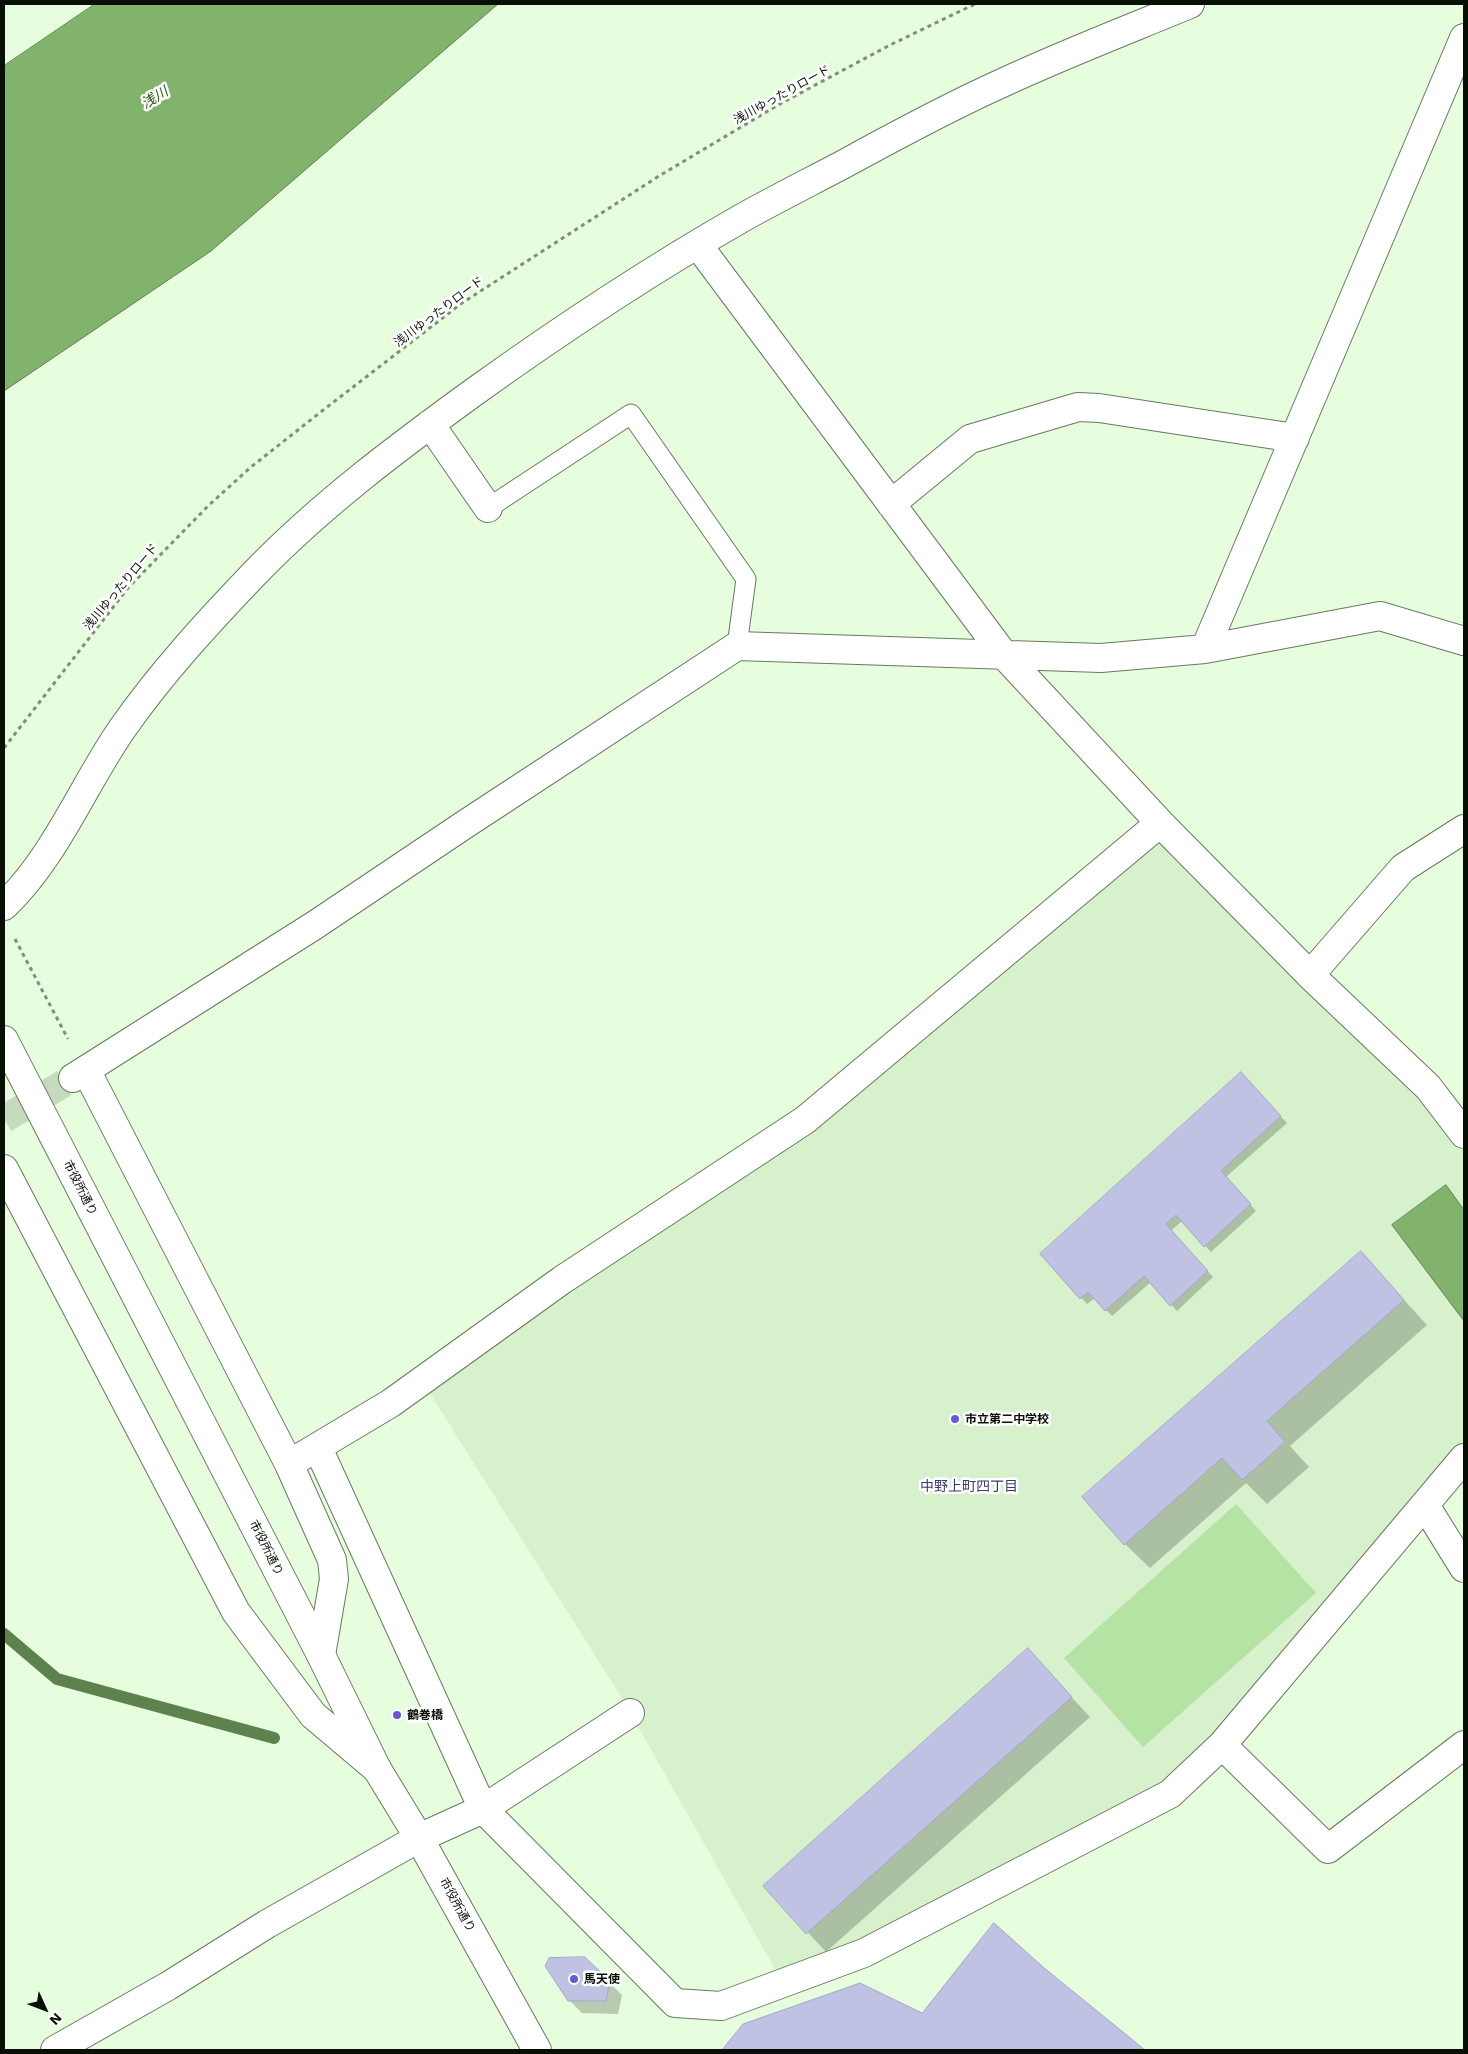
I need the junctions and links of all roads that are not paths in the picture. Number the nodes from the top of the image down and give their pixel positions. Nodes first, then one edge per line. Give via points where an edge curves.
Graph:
1 (1190, 4) edge
2 (1464, 38) edge
3 (698, 245) junction
4 (430, 424) junction
5 (1295, 438) junction
6 (891, 504) junction
7 (488, 508) joint
8 (1464, 641) edge
9 (737, 646) junction
10 (1205, 649) junction
11 (1004, 655) junction
12 (1160, 823) junction
13 (1464, 829) edge
14 (4, 906) edge
15 (1310, 974) junction
16 (4, 1040) edge
17 (1464, 1134) edge
18 (4, 1169) edge
19 (318, 1448) junction
20 (1464, 1458) edge
21 (289, 1464) junction
22 (1425, 1505) junction
23 (1464, 1568) edge
24 (321, 1655) junction
25 (630, 1713) dead end
26 (1222, 1745) junction
27 (1464, 1745) edge
28 (377, 1769) junction
29 (483, 1809) junction
30 (419, 1838) junction
31 (55, 2050) edge
32 (537, 2050) edge

1 - 3 street via 998,84 742,218
2 - 5 street
3 - 4 street via 520,359
3 - 6 street
4 - 7 street
4 - 14 street via 295,533 216,615 122,728 37,868
5 - 6 street via 1099,408 1078,408 970,439
5 - 10 street
6 - 11 street
7 - 9 lane via 631,414 746,579
8 - 10 street via 1380,616
9 - 11 street
9 - 21 street via 315,925 79,1074
10 - 11 street via 1101,658
11 - 12 street
12 - 15 street
12 - 19 street via 805,1120 562,1280 391,1402
13 - 15 street via 1403,868
15 - 17 street via 1428,1087
16 - 24 street, 市役所通り
18 - 28 street via 236,1612 313,1715
19 - 21 street
19 - 29 street
20 - 22 street
21 - 24 street via 332,1560 334,1579
22 - 23 street
22 - 26 street
24 - 28 street, 市役所通り
25 - 29 street
26 - 27 street via 1328,1849
26 - 29 street via 1162,1799 864,1953 721,2006 675,2003
28 - 30 street, 市役所通り
29 - 30 street
30 - 31 street
30 - 32 street, 市役所通り

